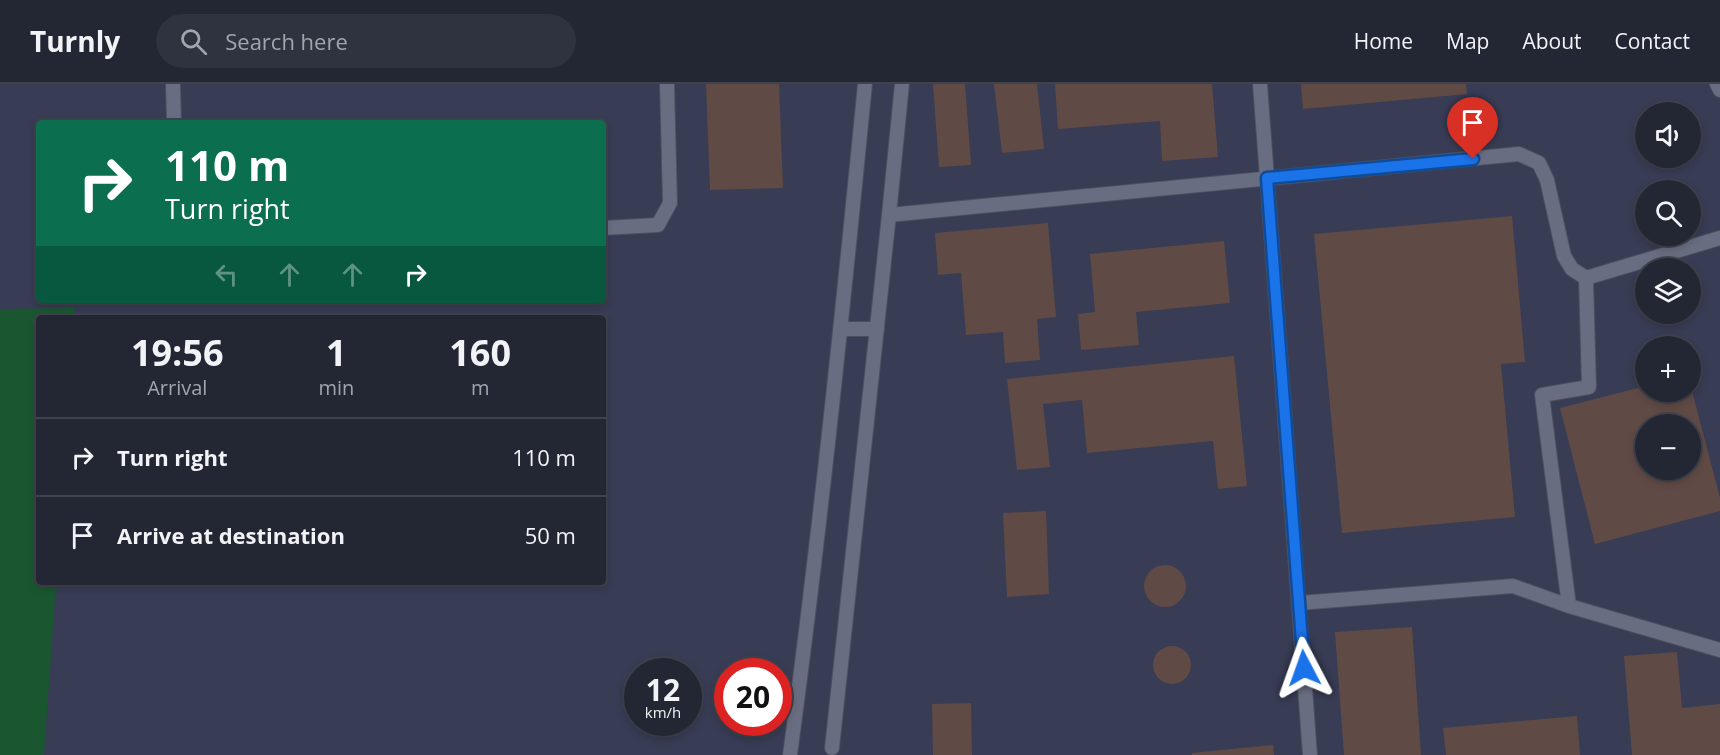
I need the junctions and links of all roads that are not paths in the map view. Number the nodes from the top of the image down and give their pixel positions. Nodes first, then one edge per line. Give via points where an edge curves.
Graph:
1 (173, 84) edge
2 (667, 84) edge
3 (865, 84) edge
4 (902, 84) edge
5 (1260, 84) edge
6 (1717, 84) edge
7 (1720, 90) edge
8 (174, 120) edge
9 (1267, 178) junction
10 (889, 215) junction
11 (606, 228) edge
12 (1720, 238) edge
13 (1586, 278) junction
14 (841, 328) junction
15 (877, 329) junction
16 (1299, 603) junction
17 (1569, 606) junction
18 (1720, 650) edge
19 (832, 748) dead end
20 (790, 755) edge
21 (1310, 755) edge

1 - 8 lane
2 - 11 lane via 670,203 658,225
3 - 14 lane
4 - 10 lane
5 - 9 lane
6 - 7 lane
9 - 10 lane
9 - 13 lane via 1519,154 1539,163 1547,180 1564,256 1572,269
9 - 16 lane
10 - 15 lane
12 - 13 lane
13 - 17 lane via 1589,387 1542,395
14 - 15 lane
14 - 20 lane
15 - 19 lane
16 - 17 lane via 1513,586
16 - 21 lane
17 - 18 lane

